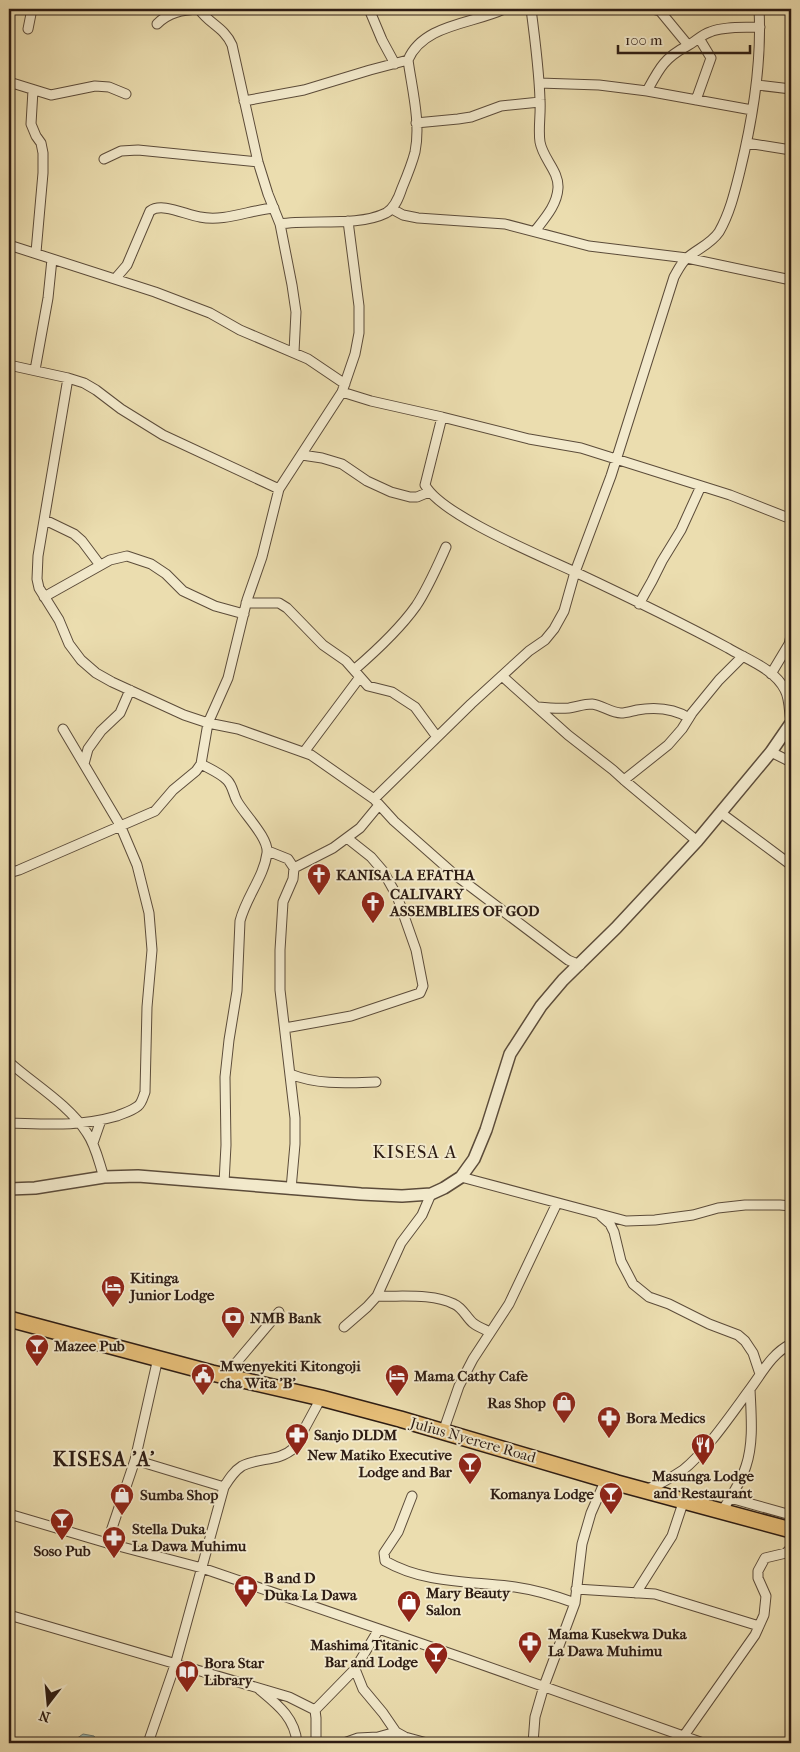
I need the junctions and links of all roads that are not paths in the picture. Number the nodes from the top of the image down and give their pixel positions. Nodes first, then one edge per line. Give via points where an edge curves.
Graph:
1 (32, 9) edge
2 (199, 9) edge
3 (369, 9) edge
4 (504, 9) edge
5 (531, 9) edge
6 (652, 9) edge
7 (759, 9) edge
8 (157, 24) dead end
9 (760, 27) junction
10 (28, 29) dead end
11 (699, 38) junction
12 (688, 45) junction
13 (408, 60) junction
14 (395, 64) junction
15 (9, 82) edge
16 (539, 83) junction
17 (756, 85) junction
18 (791, 89) edge
19 (33, 90) junction
20 (647, 91) junction
21 (126, 94) dead end
22 (696, 100) junction
23 (244, 101) junction
24 (540, 102) junction
25 (752, 110) junction
26 (416, 123) junction
27 (747, 143) junction
28 (791, 150) edge
29 (104, 159) dead end
30 (258, 162) junction
31 (274, 208) junction
32 (392, 208) junction
33 (348, 221) junction
34 (280, 224) junction
35 (535, 231) junction
36 (9, 245) edge
37 (36, 252) junction
38 (687, 258) junction
39 (52, 259) junction
40 (115, 279) junction
41 (791, 280) edge
42 (294, 352) junction
43 (9, 365) edge
44 (35, 370) junction
45 (68, 378) junction
46 (344, 388) junction
47 (442, 417) junction
48 (302, 455) junction
49 (617, 459) junction
50 (701, 486) junction
51 (279, 489) junction
52 (429, 492) junction
53 (791, 519) edge
54 (45, 520) junction
55 (446, 547) dead end
56 (100, 565) junction
57 (575, 572) junction
58 (44, 597) junction
59 (246, 603) junction
60 (639, 604) junction
61 (244, 614) junction
62 (791, 636) edge
63 (743, 656) junction
64 (357, 673) junction
65 (770, 674) junction
66 (502, 676) junction
67 (130, 690) junction
68 (788, 691) edge
69 (538, 707) junction
70 (689, 718) junction
71 (208, 723) junction
72 (791, 723) edge
73 (63, 728) dead end
74 (437, 737) junction
75 (304, 752) junction
76 (775, 754) junction
77 (791, 755) edge
78 (791, 762) edge
79 (84, 764) junction
80 (201, 764) junction
81 (624, 780) junction
82 (376, 802) junction
83 (721, 813) junction
84 (120, 825) junction
85 (347, 838) junction
86 (698, 840) junction
87 (268, 851) junction
88 (791, 865) edge
89 (294, 868) junction
90 (9, 873) edge
91 (580, 965) junction
92 (284, 1028) junction
93 (9, 1062) edge
94 (290, 1074) junction
95 (304, 1079) junction
96 (376, 1082) dead end
97 (292, 1089) junction
98 (101, 1120) junction
99 (9, 1122) edge
100 (80, 1124) junction
101 (92, 1143) junction
102 (104, 1177) junction
103 (462, 1177) junction
104 (224, 1184) junction
105 (9, 1189) edge
106 (290, 1189) junction
107 (431, 1194) junction
108 (557, 1203) junction
109 (791, 1206) edge
110 (600, 1216) junction
111 (377, 1296) junction
112 (279, 1312) dead end
113 (10, 1322) edge
114 (344, 1327) dead end
115 (490, 1332) junction
116 (791, 1344) edge
117 (158, 1358) junction
118 (760, 1374) junction
119 (225, 1376) junction
120 (750, 1389) junction
121 (321, 1398) junction
122 (442, 1432) junction
123 (135, 1460) junction
124 (606, 1479) junction
125 (224, 1487) junction
126 (644, 1490) junction
127 (412, 1496) dead end
128 (684, 1500) junction
129 (726, 1504) junction
130 (9, 1514) edge
131 (791, 1515) edge
132 (791, 1530) edge
133 (107, 1543) junction
134 (791, 1548) edge
135 (202, 1568) junction
136 (576, 1589) junction
137 (636, 1594) junction
138 (575, 1603) junction
139 (9, 1615) edge
140 (760, 1626) junction
141 (379, 1628) junction
142 (175, 1665) junction
143 (354, 1669) junction
144 (544, 1686) junction
145 (257, 1687) junction
146 (315, 1710) junction
147 (396, 1732) junction
148 (683, 1737) junction
149 (404, 1740) edge
150 (149, 1741) edge
151 (158, 1743) edge
152 (297, 1743) edge
153 (316, 1743) edge
154 (344, 1743) edge
155 (427, 1743) edge
156 (533, 1743) edge
157 (670, 1743) edge
158 (703, 1743) edge

1 - 10 street
2 - 8 street via 174,12
2 - 23 street via 228,36
3 - 14 street
4 - 13 street via 428,36 415,46
5 - 16 street
6 - 12 street via 660,11
7 - 9 street
9 - 11 street via 712,31
9 - 17 street
11 - 12 street
11 - 22 street via 710,58
12 - 20 street via 664,62
13 - 14 street
13 - 26 street
14 - 23 street via 304,90
15 - 19 street
16 - 20 street
16 - 24 street
17 - 18 street
17 - 25 street
19 - 21 street via 58,95 83,87 102,86
19 - 37 street via 31,124 43,153
20 - 22 street
22 - 25 street
23 - 30 street
24 - 26 street via 501,106 471,117
24 - 35 street via 540,141 558,186 557,198
25 - 27 street
26 - 32 street via 415,151 407,178
27 - 28 street
27 - 38 street via 726,218 710,242
29 - 30 street via 121,151 133,150
30 - 31 street
31 - 34 street
31 - 40 street via 217,218 154,208 126,265
32 - 33 street via 374,217
32 - 35 street via 403,215 418,218 492,222
33 - 34 street
33 - 46 street via 359,306 359,333
34 - 42 street via 295,300
35 - 38 street via 589,246
36 - 37 street
37 - 39 street
38 - 41 street
38 - 49 street via 674,277
39 - 40 street
39 - 44 street
40 - 42 street via 210,313 240,330
42 - 46 street via 324,368
43 - 44 street
44 - 45 street
45 - 51 street via 96,390 163,435
45 - 54 street
46 - 47 street via 372,401
46 - 48 street
47 - 49 street
47 - 52 street via 426,479 425,486
48 - 51 street
48 - 52 street via 342,464 391,492 417,497
49 - 50 street
49 - 57 street
50 - 53 street
50 - 60 street via 681,530
51 - 59 street via 262,557
52 - 57 street via 458,514
54 - 56 street via 74,534
54 - 58 street via 37,579
55 - 64 street via 416,606
56 - 58 street
56 - 61 street via 127,556 135,558 166,574 182,591 215,606
57 - 60 street
57 - 66 street via 564,611 554,629
58 - 67 street via 81,660
59 - 61 street
59 - 64 street via 279,603 287,608 323,645
60 - 63 street
61 - 71 street via 228,678
62 - 65 street
63 - 65 street
63 - 70 street
64 - 74 street via 372,688 392,692 415,707
64 - 75 street
65 - 68 street
66 - 69 street
66 - 74 street
67 - 71 street
67 - 79 street via 120,713 88,749
68 - 72 street
69 - 70 street via 556,709 592,704 622,713 669,709
69 - 81 street
70 - 81 street via 668,745
71 - 75 street via 238,729
71 - 80 street
72 - 76 street
73 - 79 street
74 - 82 street
75 - 82 street
76 - 77 street
76 - 78 street
76 - 83 street
79 - 84 street
80 - 84 street via 155,811
80 - 87 street via 228,781
81 - 86 street
82 - 85 street via 360,828
82 - 91 street via 454,874 568,960
83 - 86 street
83 - 88 street
84 - 90 street
84 - 98 street via 137,865 149,914 152,950 145,1080 142,1101 138,1106 127,1113
85 - 89 street
85 - 92 street via 371,857 391,884 416,950 422,986 420,993 351,1016
86 - 91 street
87 - 89 street via 288,859
87 - 104 street via 240,920 237,991 225,1077
89 - 92 street via 283,902 280,982
91 - 103 street via 541,1006 510,1054 486,1130 474,1159
92 - 94 street
93 - 100 street
94 - 95 street
94 - 97 street
95 - 96 street
95 - 97 street
97 - 106 street via 296,1144
98 - 100 street
98 - 101 street
99 - 100 street
100 - 101 street
101 - 102 street
102 - 104 street via 138,1176
102 - 105 street
103 - 107 street
103 - 108 street
104 - 106 street
106 - 107 street via 402,1196
107 - 111 street via 422,1215 401,1243
108 - 110 street
108 - 115 street via 509,1304
109 - 110 street via 745,1205 693,1215 626,1222
110 - 118 street via 614,1232 621,1262 634,1284 649,1297 738,1335 753,1353
111 - 114 street
111 - 115 street via 421,1297 448,1302
112 - 119 street
113 - 117 highway, Julius Nyerere Road
115 - 122 street via 459,1386
116 - 118 street via 780,1351
117 - 119 highway, Julius Nyerere Road
117 - 123 street
118 - 120 street
119 - 121 highway, Julius Nyerere Road
120 - 126 street via 712,1439 684,1468
120 - 129 street via 746,1466
121 - 122 highway, Julius Nyerere Road
121 - 125 street via 294,1448 279,1457 241,1467
122 - 124 highway, Julius Nyerere Road
123 - 125 street
123 - 133 street
124 - 126 highway, Julius Nyerere Road
124 - 136 street via 582,1544
125 - 135 street
126 - 128 highway, Julius Nyerere Road
127 - 138 street via 398,1532 384,1553 386,1561 401,1570 436,1579 516,1587
128 - 129 highway, Julius Nyerere Road
128 - 137 street via 672,1536
129 - 131 street
129 - 132 highway, Julius Nyerere Road
130 - 133 street
133 - 135 street
134 - 140 street via 786,1553 765,1558 758,1571 766,1596
135 - 141 street
135 - 142 street
136 - 137 street
136 - 138 street
137 - 140 street via 654,1594
138 - 144 street
139 - 142 street
140 - 148 street
141 - 143 street
141 - 144 street
142 - 145 street
142 - 150 street
143 - 146 street
143 - 147 street via 363,1689
144 - 148 street
144 - 156 street via 535,1717
145 - 146 street via 289,1697
145 - 152 street via 281,1708 292,1723
146 - 153 street
147 - 149 street
147 - 154 street
148 - 157 street
148 - 158 street
149 - 155 street
150 - 151 street

